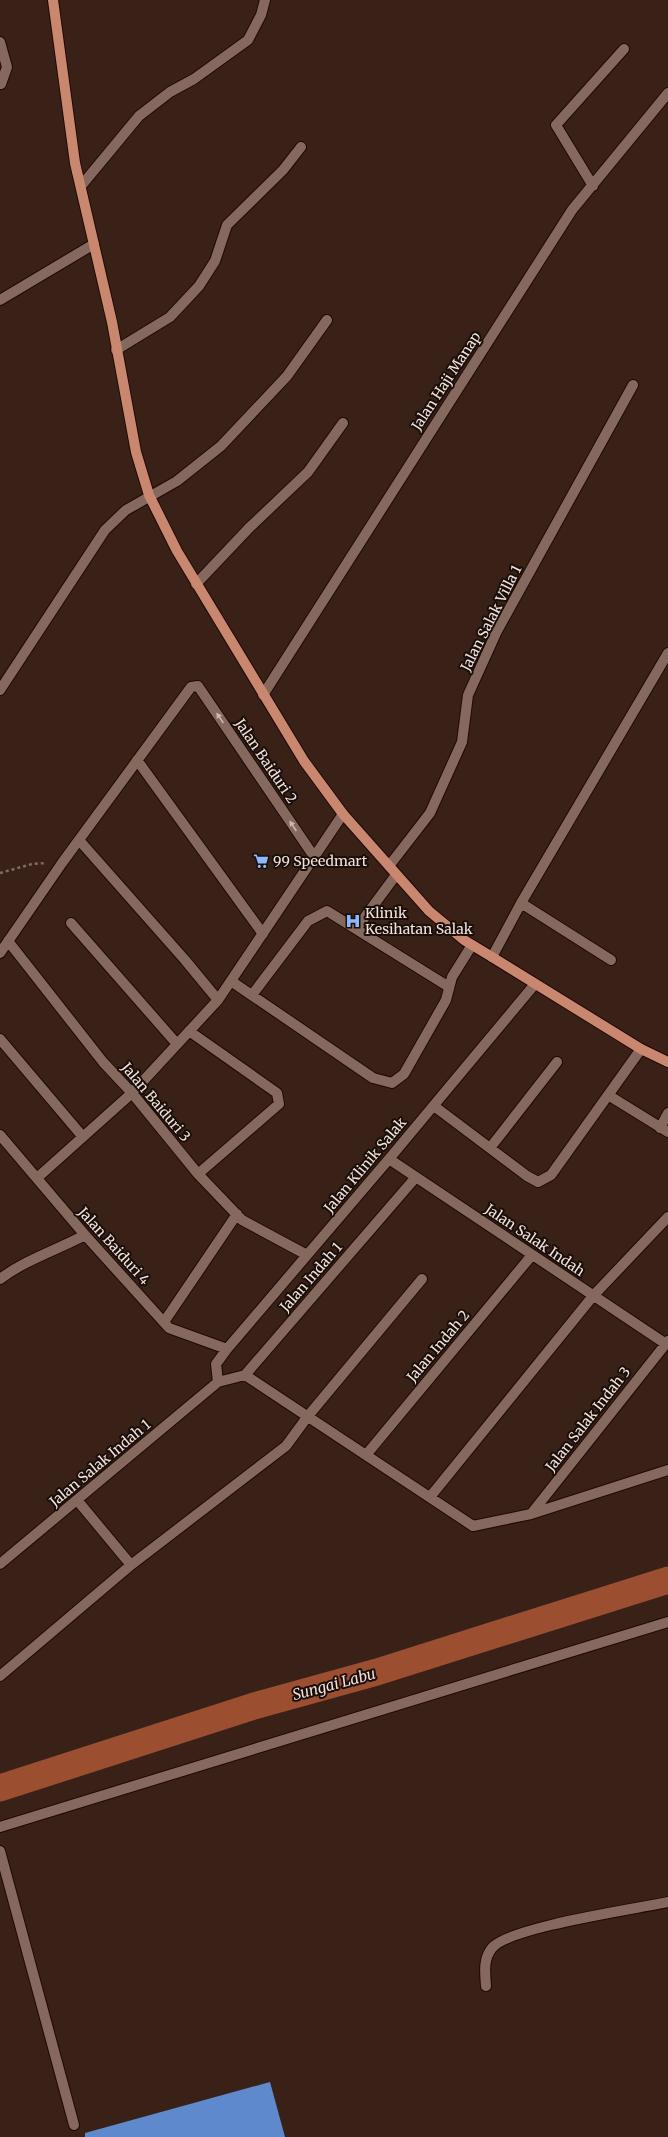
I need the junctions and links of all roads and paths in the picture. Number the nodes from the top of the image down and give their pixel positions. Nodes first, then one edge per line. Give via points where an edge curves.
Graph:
1 (54, 0) edge
2 (265, 0) edge
3 (0, 42) edge
4 (624, 49) dead end
5 (1, 84) dead end
6 (668, 93) edge
7 (301, 147) dead end
8 (80, 186) junction
9 (593, 186) junction
10 (94, 244) junction
11 (0, 300) edge
12 (327, 320) dead end
13 (116, 350) junction
14 (632, 385) dead end
15 (342, 423) dead end
16 (149, 495) junction
17 (196, 584) junction
18 (668, 652) edge
19 (0, 690) edge
20 (263, 695) junction
21 (137, 760) junction
22 (343, 814) junction
23 (79, 840) junction
24 (315, 858) junction
25 (62, 863) junction
26 (389, 866) junction
27 (0, 873) edge
28 (396, 874) junction
29 (521, 903) junction
30 (71, 923) dead end
31 (356, 929) junction
32 (263, 934) junction
33 (8, 941) junction
34 (472, 945) junction
35 (0, 953) edge
36 (492, 957) junction
37 (611, 960) dead end
38 (231, 981) junction
39 (536, 984) junction
40 (449, 987) junction
41 (252, 995) junction
42 (218, 1000) junction
43 (189, 1031) junction
44 (0, 1039) edge
45 (177, 1044) junction
46 (641, 1049) junction
47 (557, 1062) dead end
48 (668, 1062) edge
49 (132, 1093) junction
50 (608, 1095) junction
51 (434, 1106) junction
52 (668, 1113) edge
53 (664, 1130) edge
54 (0, 1135) edge
55 (83, 1137) junction
56 (490, 1148) junction
57 (389, 1159) junction
58 (198, 1174) junction
59 (416, 1177) junction
60 (37, 1178) junction
61 (237, 1214) junction
62 (668, 1217) edge
63 (85, 1235) junction
64 (307, 1255) junction
65 (532, 1255) junction
66 (0, 1279) edge
67 (422, 1279) dead end
68 (594, 1296) junction
69 (164, 1322) junction
70 (667, 1343) edge
71 (227, 1349) junction
72 (245, 1375) junction
73 (218, 1382) junction
74 (308, 1416) junction
75 (366, 1455) junction
76 (668, 1470) edge
77 (430, 1497) junction
78 (77, 1500) junction
79 (531, 1514) junction
80 (0, 1564) edge
81 (131, 1566) junction
82 (668, 1622) edge
83 (0, 1676) edge
84 (0, 1827) edge
85 (0, 1852) edge
86 (668, 1902) edge
87 (486, 1986) dead end
88 (74, 2125) dead end

1 - 8 main road
2 - 8 street via 261,15 248,40 139,116
3 - 5 street via 7,67
4 - 9 street via 556,125
6 - 9 street, Jalan Haji Manap
7 - 13 street via 283,170 227,225 215,261 199,286 170,317
8 - 10 main road
9 - 20 street, Jalan Haji Manap via 572,210
10 - 11 street
10 - 13 main road
12 - 16 street via 287,376 221,446 177,481
13 - 16 main road via 136,452
14 - 26 street, Jalan Salak Villa 1 via 497,631 468,695 462,742 430,813
15 - 17 street via 308,472 249,528
16 - 17 main road
16 - 19 street via 126,510 105,530
17 - 20 main road
18 - 29 street
20 - 22 main road via 304,761
21 - 23 street
24 -> 21 street, Jalan Baiduri 2 via 198,686 191,687
21 - 32 street
22 - 24 street
22 - 26 main road
23 - 25 street
23 - 42 street
24 - 32 street
25 - 27 path via 32,864
25 - 33 street
26 - 28 main road
28 - 31 street
28 - 34 main road via 430,911
29 - 36 street
29 - 37 street
30 - 45 street
31 - 40 street
31 - 41 street via 327,911 308,921
32 - 38 street
33 - 35 street
33 - 49 street, Jalan Baiduri 3 via 103,1062
34 - 36 main road
34 - 40 street via 452,977
36 - 39 main road
38 - 41 street
38 - 42 street
39 - 46 main road
39 - 51 street, Jalan Klinik Salak
40 - 41 street via 446,1000 404,1074 392,1083 373,1078
42 - 43 street
43 - 45 street
43 - 58 street via 277,1093 279,1104
44 - 55 street
45 - 49 street
46 - 48 main road
46 - 50 street
47 - 56 street
49 - 55 street
49 - 58 street, Jalan Baiduri 3
50 - 53 street
50 - 56 street via 550,1175 538,1182
51 - 56 street
51 - 57 street, Jalan Klinik Salak
52 - 53 street
54 - 60 street, Jalan Baiduri 4
55 - 60 street
57 - 59 street, Jalan Salak Indah
57 - 64 street, Jalan Klinik Salak
58 - 61 street, Jalan Baiduri 3
59 - 65 street, Jalan Salak Indah
59 - 72 street, Jalan Indah 1
60 - 63 street, Jalan Baiduri 4
61 - 64 street, Jalan Baiduri 3 via 242,1220
61 - 69 street
62 - 68 street
63 - 66 street via 14,1268
63 - 69 street, Jalan Baiduri 4
64 - 71 street, Jalan Klinik Salak
65 - 68 street, Jalan Salak Indah
65 - 75 street, Jalan Indah 2
67 - 74 street
68 - 70 street, Jalan Salak Indah
68 - 77 street
69 - 71 street, Jalan Baiduri 4 via 169,1328
70 - 79 street, Jalan Salak Indah 3
71 - 73 street, Jalan Klinik Salak via 216,1364
72 - 73 street
72 - 74 street
73 - 78 street, Jalan Salak Indah 1
74 - 75 street
74 - 81 street via 286,1446
75 - 77 street
76 - 79 street
77 - 79 street via 473,1526
78 - 80 street, Jalan Salak Indah 1
78 - 81 street
81 - 83 street
82 - 84 street
85 - 88 street
86 - 87 street via 549,1925 506,1938 495,1945 487,1957 484,1972

